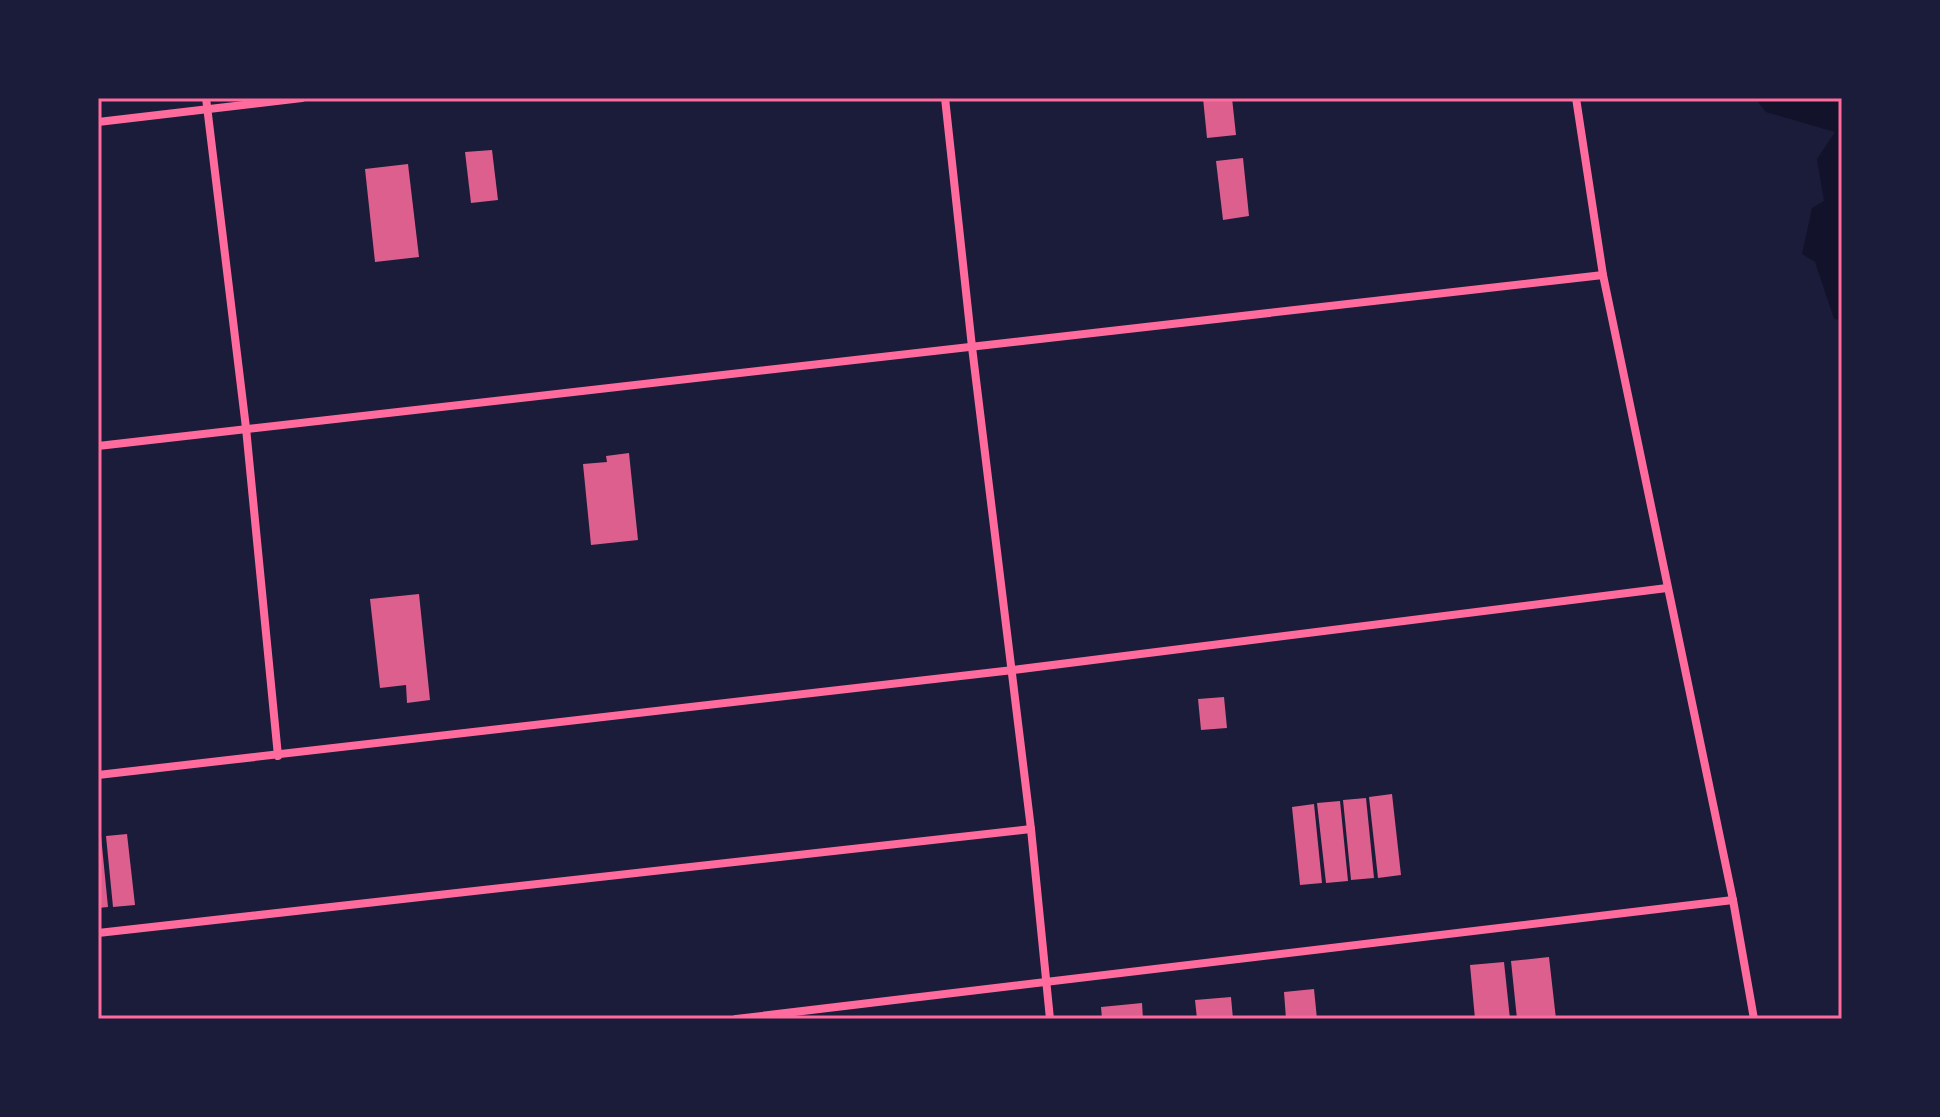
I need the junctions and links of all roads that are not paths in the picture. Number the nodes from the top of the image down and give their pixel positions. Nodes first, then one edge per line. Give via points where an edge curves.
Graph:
1 (206, 98) edge
2 (302, 98) edge
3 (945, 98) edge
4 (1576, 98) edge
5 (207, 108) junction
6 (98, 122) edge
7 (1603, 275) junction
8 (972, 347) junction
9 (246, 428) junction
10 (98, 446) edge
11 (1667, 588) junction
12 (1013, 670) junction
13 (278, 756) junction
14 (98, 775) edge
15 (1031, 829) junction
16 (1733, 900) junction
17 (98, 933) edge
18 (1046, 984) junction
19 (736, 1019) edge
20 (1050, 1019) edge
21 (1754, 1019) edge

1 - 5 street
2 - 5 street
3 - 8 street
4 - 7 street
5 - 6 street
5 - 9 street
7 - 8 street
7 - 11 street
8 - 9 street
8 - 12 street
9 - 10 street
9 - 13 street
11 - 12 street
11 - 16 street
12 - 13 street
12 - 15 street
13 - 14 street
15 - 17 street
15 - 18 street
16 - 18 street
16 - 21 street
18 - 19 street
18 - 20 street

